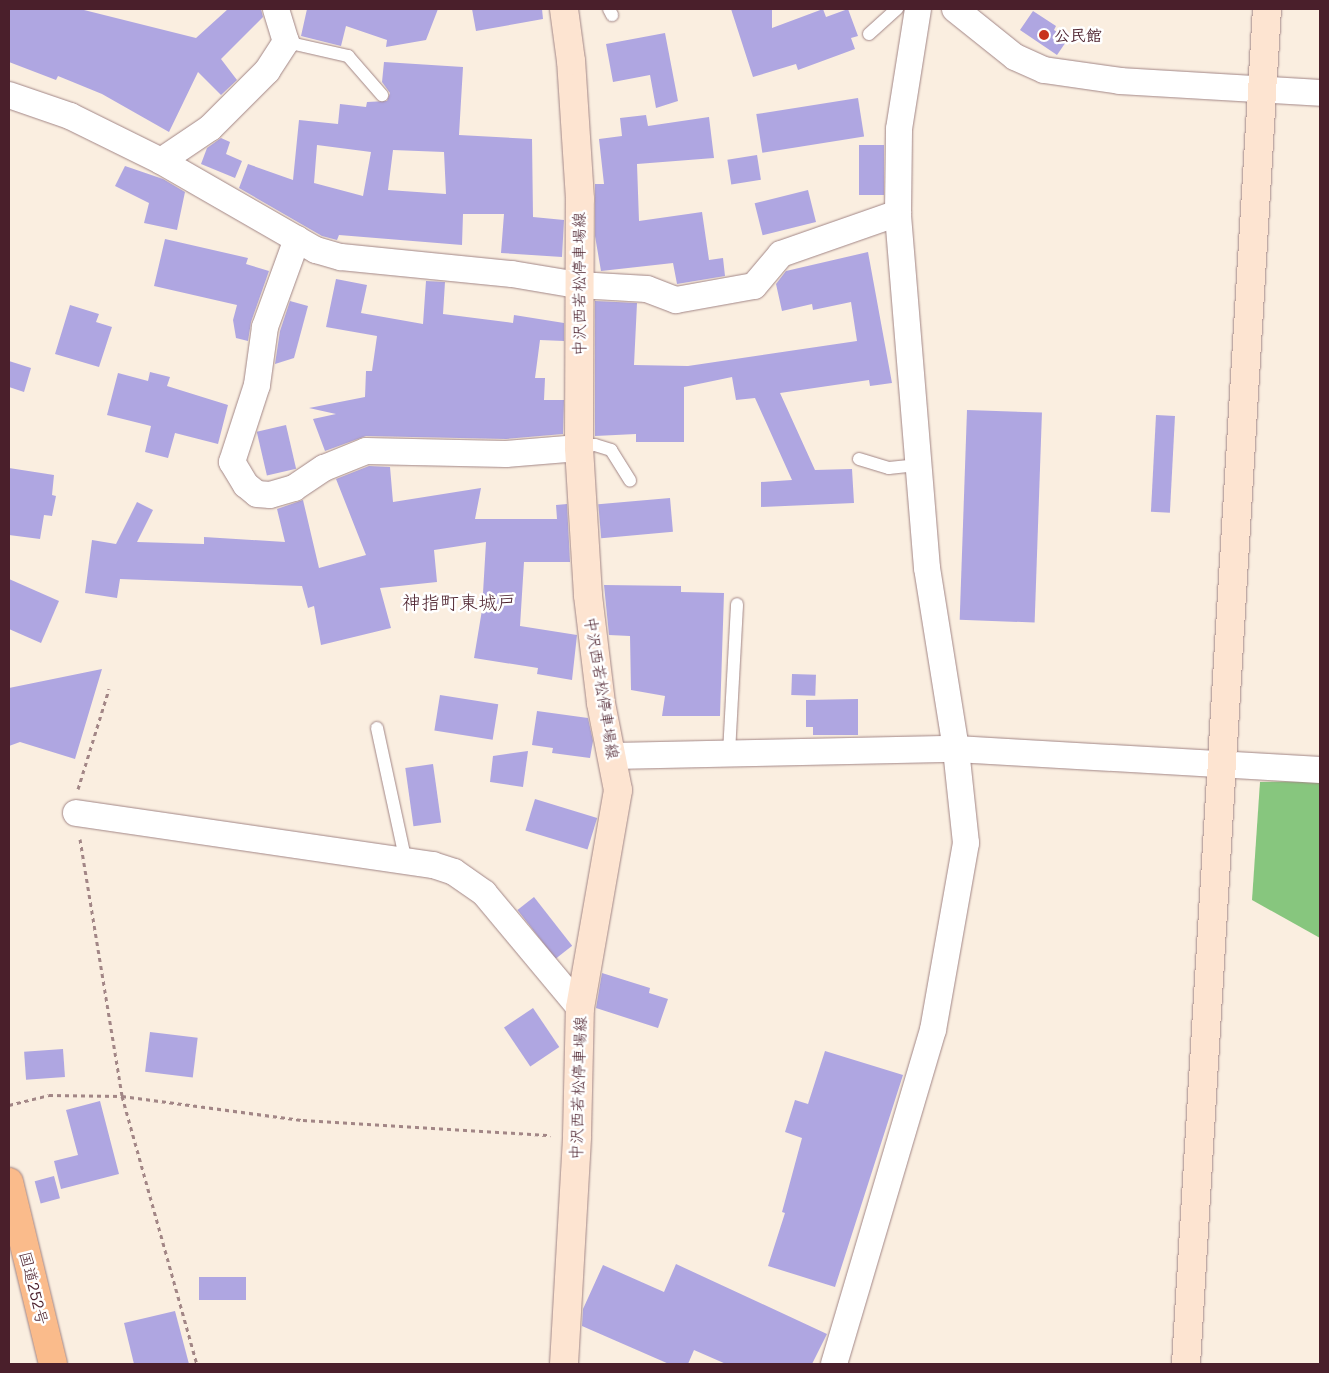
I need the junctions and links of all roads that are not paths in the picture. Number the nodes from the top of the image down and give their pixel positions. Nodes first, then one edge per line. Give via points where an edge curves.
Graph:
1 (276, 9) edge
2 (564, 9) edge
3 (897, 9) edge
4 (918, 9) edge
5 (955, 9) edge
6 (1267, 9) edge
7 (869, 34) dead end
8 (286, 42) junction
9 (1262, 89) junction
10 (1320, 92) edge
11 (382, 94) dead end
12 (9, 95) edge
13 (161, 162) junction
14 (898, 213) junction
15 (297, 239) junction
16 (578, 286) junction
17 (579, 448) junction
18 (859, 459) dead end
19 (919, 465) junction
20 (630, 480) dead end
21 (737, 604) dead end
22 (377, 728) dead end
23 (956, 749) junction
24 (729, 753) junction
25 (613, 756) junction
26 (1222, 763) junction
27 (1320, 770) edge
28 (76, 814) road end
29 (406, 862) junction
30 (580, 1008) junction
31 (9, 1182) edge
32 (53, 1364) edge
33 (564, 1364) edge
34 (834, 1364) edge
35 (1186, 1364) edge

1 - 8 street
2 - 16 main road, 中沢西若松停車場線 via 572,61 580,198
3 - 7 lane
4 - 14 street via 899,128
5 - 9 street via 1015,57 1044,70 1120,81
6 - 9 main road
8 - 11 lane via 348,56
8 - 13 street via 267,71 210,128
9 - 10 street
9 - 26 main road
12 - 13 street via 70,116
13 - 15 street
14 - 16 street via 781,254 754,286 676,300 647,290
14 - 19 street
15 - 16 street via 316,250 341,257 512,274
15 - 17 street via 264,327 257,385 232,462 246,485 257,494 270,495 294,488 324,468 366,451 506,454
16 - 17 main road, 中沢西若松停車場線
17 - 20 lane via 595,445 611,450
17 - 25 main road, 中沢西若松停車場線 via 588,596 601,703
18 - 19 lane via 889,468
19 - 23 street via 927,568
21 - 24 lane
22 - 29 lane
23 - 24 street
23 - 26 street
23 - 34 street via 966,843 933,1030
24 - 25 street
25 - 30 main road, 中沢西若松停車場線 via 618,790
26 - 27 street
26 - 35 main road
28 - 29 street
29 - 30 street via 454,872 484,893
30 - 33 main road, 中沢西若松停車場線 via 577,1136
31 - 32 highway, 国道252号

